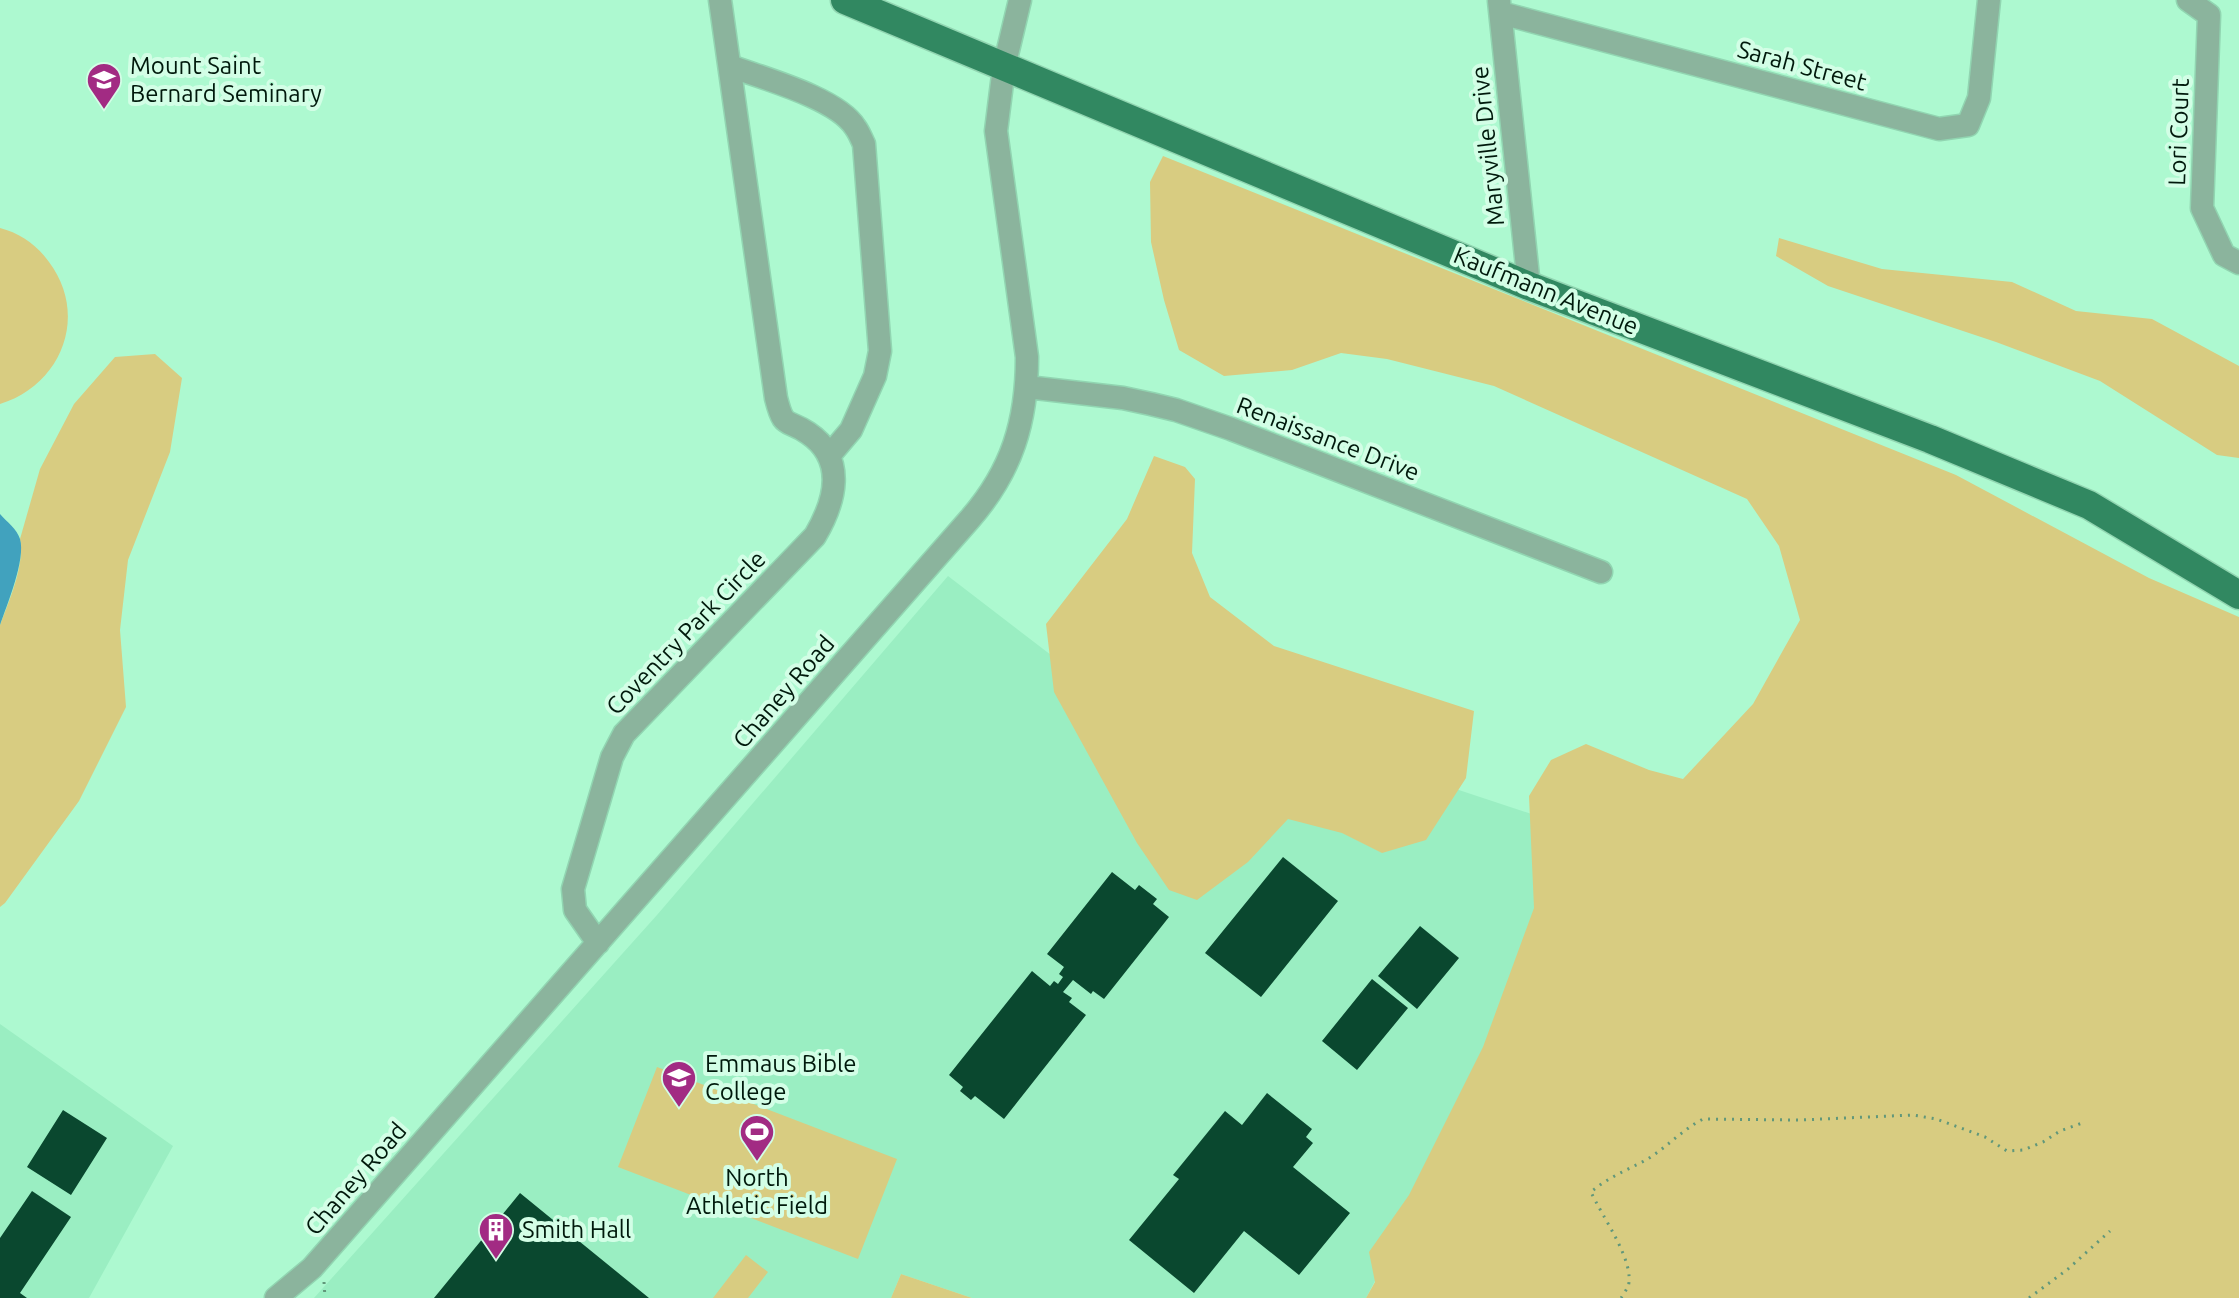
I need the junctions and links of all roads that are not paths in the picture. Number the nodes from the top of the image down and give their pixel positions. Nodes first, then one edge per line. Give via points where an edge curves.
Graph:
1 (720, 0) edge
2 (845, 0) edge
3 (1020, 0) edge
4 (1989, 0) edge
5 (2188, 0) edge
6 (1500, 6) edge
7 (730, 66) junction
8 (1004, 67) junction
9 (2239, 263) edge
10 (1529, 286) junction
11 (1027, 387) junction
12 (829, 456) junction
13 (1601, 572) dead end
14 (2239, 595) edge
15 (598, 943) junction
16 (276, 1298) edge

1 - 7 street
2 - 8 main road, Kaufmann Avenue
3 - 8 street, Chaney Road
4 - 6 street, Sarah Street via 1979,98 1968,125 1939,129
5 - 9 street, Lori Court via 2209,15 2202,208 2224,255
6 - 10 street, Maryville Drive
7 - 12 street via 776,398 781,417 806,431
7 - 12 street via 829,105 854,124 864,144 880,351 851,430
8 - 10 main road, Kaufmann Avenue
8 - 11 street, Chaney Road via 996,131
10 - 14 main road, Kaufmann Avenue via 2089,505
11 - 13 street, Renaissance Drive via 1176,410
11 - 15 street, Chaney Road via 1013,450 982,505
12 - 15 street, Coventry Park Circle via 834,485 815,536 624,734 612,757 573,889 575,910
15 - 16 street, Chaney Road via 312,1268

